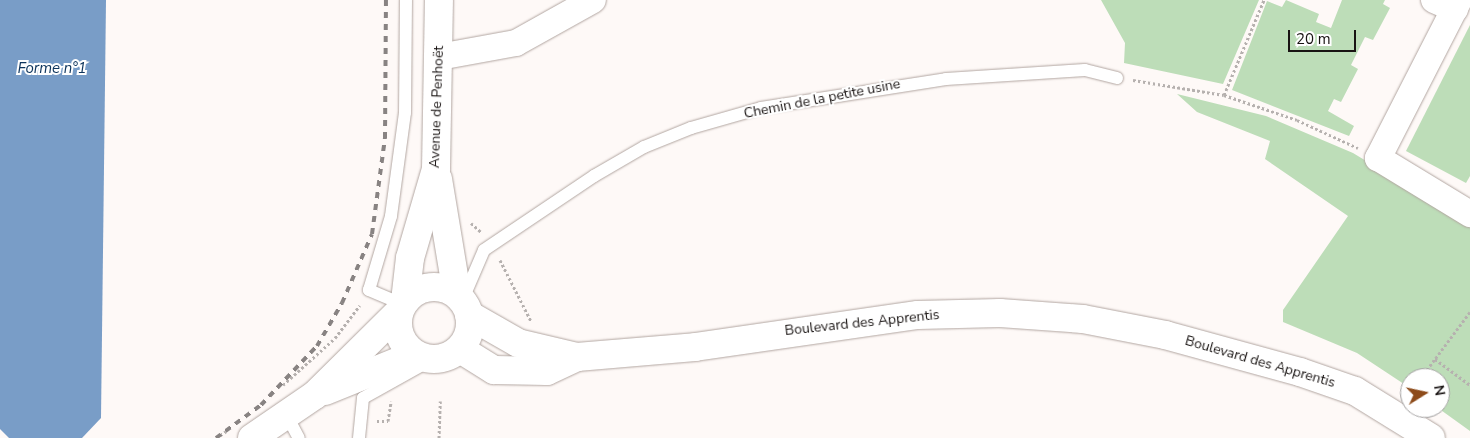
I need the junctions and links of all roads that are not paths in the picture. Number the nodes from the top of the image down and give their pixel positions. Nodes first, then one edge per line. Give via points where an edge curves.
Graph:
1 (406, 0) edge
2 (439, 0) edge
3 (593, 0) edge
4 (1449, 3) edge
5 (439, 57) junction
6 (1117, 78) road end
7 (436, 169) junction
8 (1470, 214) edge
9 (463, 303) junction
10 (402, 305) junction
11 (460, 349) junction
12 (577, 357) junction
13 (423, 358) junction
14 (315, 395) junction
15 (286, 414) junction
16 (252, 438) edge
17 (299, 438) edge
18 (359, 438) edge
19 (1431, 438) edge

1 - 10 lane via 405,113 391,216 369,290
2 - 5 main road, Avenue de Penhoët
3 - 5 street via 516,43
4 - 8 street via 1378,158
5 - 7 main road, Avenue de Penhoët
6 - 9 lane, Chemin de la petite usine via 1085,70 882,86 761,108 644,147 484,250
7 - 9 main road
7 - 10 main road, Avenue de Penhoët via 410,258
9 - 10 main road via 425,287
9 - 11 main road via 469,335
9 - 12 main road via 518,343
10 - 13 main road via 398,329
10 - 14 main road
11 - 12 main road, Boulevard des Apprentis via 494,370 547,371
11 - 13 main road
12 - 19 main road, Boulevard des Apprentis via 695,347 918,314 1000,313 1083,319 1202,344 1300,372 1355,391
13 - 14 main road
13 - 18 lane via 364,398
14 - 15 main road
15 - 16 main road
15 - 17 lane

